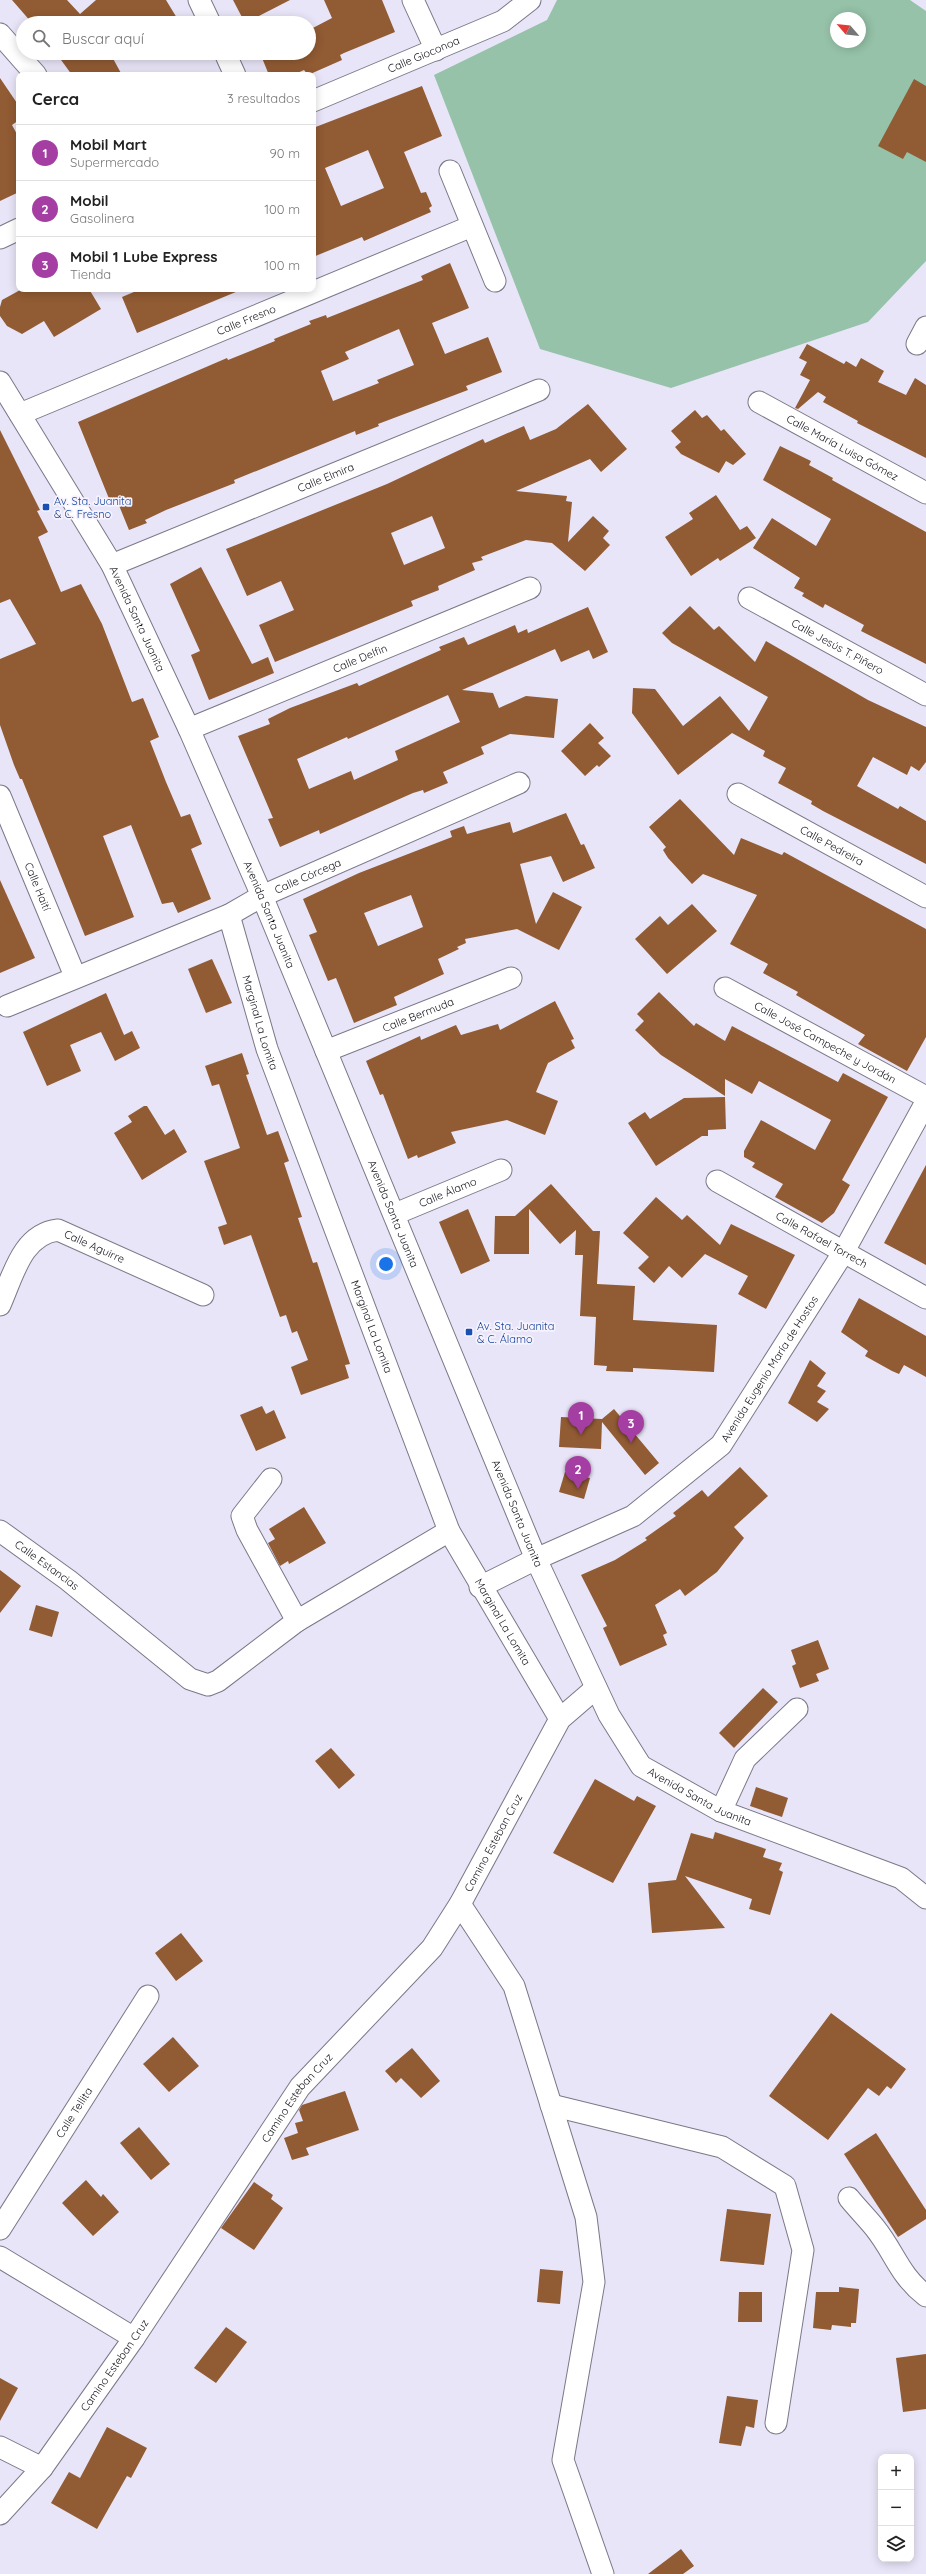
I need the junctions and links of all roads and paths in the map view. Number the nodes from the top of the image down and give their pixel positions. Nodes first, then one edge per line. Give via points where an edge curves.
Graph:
1 (199, 0) edge
2 (413, 0) edge
3 (530, 0) edge
4 (207, 16) edge
5 (0, 34) edge
6 (436, 50) junction
7 (16, 52) edge
8 (23, 60) edge
9 (228, 60) edge
10 (33, 72) edge
11 (234, 72) edge
12 (316, 100) edge
13 (450, 171) dead end
14 (472, 226) junction
15 (16, 230) edge
16 (0, 238) edge
17 (495, 281) dead end
18 (316, 291) edge
19 (313, 292) edge
20 (0, 382) edge
21 (539, 390) dead end
22 (759, 402) dead end
23 (20, 414) junction
24 (926, 493) edge
25 (112, 566) junction
26 (530, 588) dead end
27 (749, 598) dead end
28 (926, 695) edge
29 (189, 729) junction
30 (519, 783) dead end
31 (738, 794) dead end
32 (0, 796) edge
33 (262, 896) junction
34 (926, 897) edge
35 (229, 915) junction
36 (75, 976) junction
37 (511, 978) dead end
38 (724, 988) dead end
39 (7, 1006) dead end
40 (326, 1051) junction
41 (926, 1097) edge
42 (926, 1102) edge
43 (501, 1170) dead end
44 (717, 1181) dead end
45 (395, 1214) junction
46 (844, 1253) junction
47 (202, 1295) dead end
48 (926, 1298) edge
49 (0, 1305) edge
50 (271, 1480) dead end
51 (0, 1531) edge
52 (449, 1531) junction
53 (536, 1559) junction
54 (480, 1587) junction
55 (297, 1621) junction
56 (596, 1688) junction
57 (797, 1709) dead end
58 (560, 1719) junction
59 (721, 1811) junction
60 (926, 1898) edge
61 (460, 1904) junction
62 (148, 1996) dead end
63 (551, 2105) junction
64 (848, 2198) dead end
65 (0, 2230) edge
66 (0, 2257) edge
67 (926, 2296) edge
68 (134, 2338) junction
69 (776, 2423) dead end
70 (0, 2447) edge
71 (42, 2468) junction
72 (0, 2514) edge
73 (603, 2574) edge

1 - 4 street
2 - 6 street
3 - 6 street, Calle Gioconoa via 503,22
5 - 7 street
6 - 12 street, Calle Gioconoa
8 - 10 street
9 - 11 street
13 - 14 street
14 - 17 street
14 - 18 street, Calle Fresno
15 - 16 street
19 - 23 street, Calle Fresno
20 - 23 street, Avenida Santa Juanita
21 - 25 street, Calle Elmira
22 - 24 street, Calle María Luisa Gómez
23 - 25 street, Avenida Santa Juanita
25 - 29 street, Avenida Santa Juanita
26 - 29 street, Calle Delfin
27 - 28 street, Calle Jesús T. Piñero
29 - 33 street, Avenida Santa Juanita
30 - 33 street, Calle Córcega
31 - 34 street, Calle Pedreira
32 - 36 street, Calle Haití
33 - 35 street, Calle Córcega
33 - 40 street, Avenida Santa Juanita
35 - 36 street, Calle Córcega
35 - 52 street, Marginal La Lomita via 267,1049
36 - 39 street, Calle Córcega
37 - 40 street, Calle Bermuda
38 - 41 street, Calle José Campeche y Jordán
40 - 45 street, Avenida Santa Juanita
42 - 46 street, Avenida Eugenio María de Hostos
43 - 45 street, Calle Álamo
44 - 46 street, Calle Rafael Torrech
45 - 53 street, Avenida Santa Juanita
46 - 48 street, Calle Rafael Torrech
46 - 53 street, Avenida Eugenio María de Hostos via 721,1445 633,1516
47 - 49 street, Calle Aguirre via 58,1230 46,1231 26,1247
50 - 55 street via 242,1516 247,1530
51 - 55 street, Calle Estancias via 93,1600 190,1679 200,1684 208,1685 218,1681
52 - 54 street, Marginal La Lomita
52 - 55 street
53 - 54 street, Avenida Eugenio María de Hostos
53 - 56 street, Avenida Santa Juanita
54 - 58 street, Marginal La Lomita
56 - 58 street, Camino Esteban Cruz
56 - 59 street, Avenida Santa Juanita via 609,1715 641,1766
57 - 59 street via 745,1759
58 - 61 street, Camino Esteban Cruz
59 - 60 street, Avenida Santa Juanita via 901,1878
61 - 63 street via 514,1986
61 - 68 street, Camino Esteban Cruz via 432,1948 300,2087
62 - 65 street, Calle Tellita
63 - 69 street via 722,2147 785,2186 804,2250
63 - 73 street via 586,2217 594,2282 563,2460
64 - 67 street via 876,2229 900,2271
66 - 68 street
68 - 71 street, Camino Esteban Cruz
70 - 71 street
71 - 72 street, Camino Esteban Cruz

